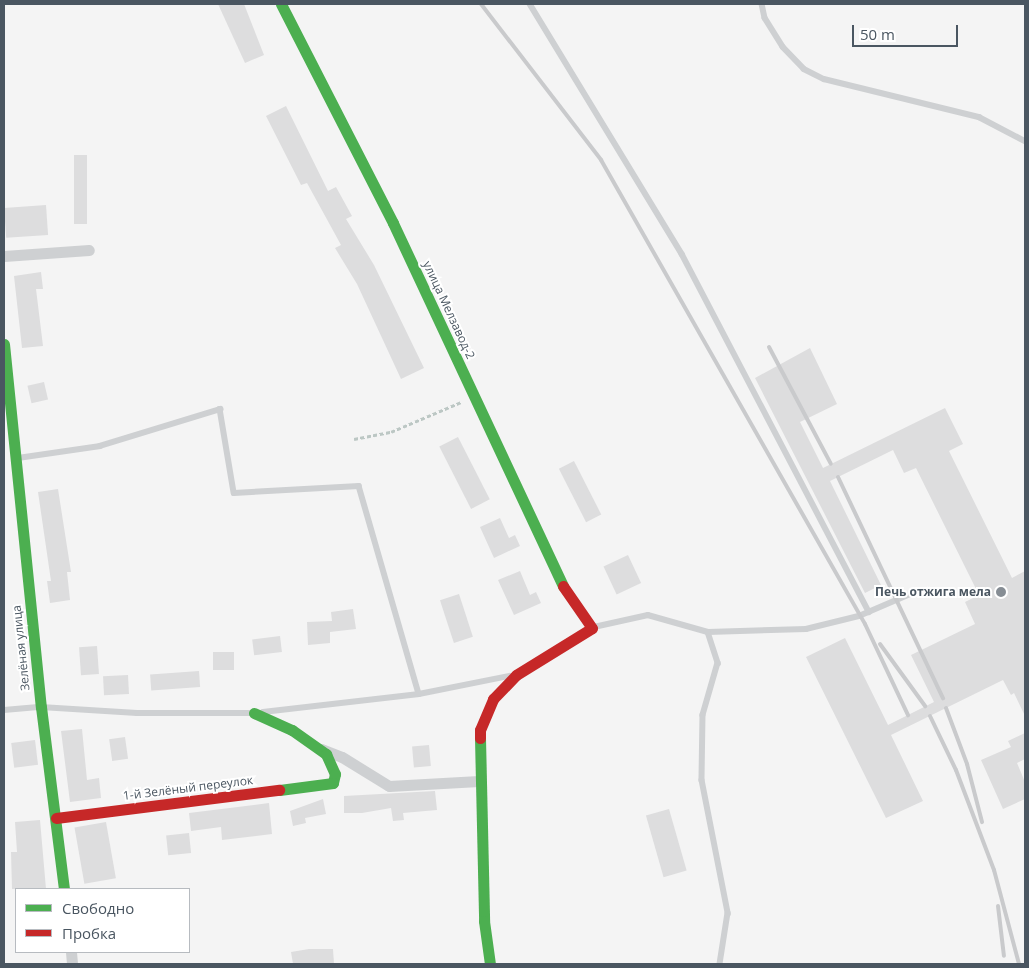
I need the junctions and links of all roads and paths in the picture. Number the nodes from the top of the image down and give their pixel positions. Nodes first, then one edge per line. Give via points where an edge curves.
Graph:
1 (281, 4) edge
2 (530, 4) edge
3 (762, 4) edge
4 (1025, 141) edge
5 (89, 250) dead end
6 (4, 256) edge
7 (4, 344) edge
8 (475, 398) junction
9 (354, 439) dead end
10 (16, 458) junction
11 (910, 594) dead end
12 (869, 612) junction
13 (592, 628) junction
14 (708, 632) junction
15 (516, 675) junction
16 (419, 694) junction
17 (41, 707) junction
18 (4, 710) edge
19 (254, 713) junction
20 (317, 747) junction
21 (479, 781) junction
22 (56, 818) junction
23 (64, 888) edge
24 (490, 964) edge
25 (720, 964) edge

1 - 8 street, улица Мелзавод-2 via 394,223
2 - 12 lane via 682,254
3 - 4 lane via 765,18 783,47 804,69 824,79 979,117
5 - 6 street
7 - 10 street, Зелёная улица
8 - 9 path via 391,432
8 - 13 street, улица Мелзавод-2 via 558,579
10 - 16 lane via 100,446 220,409 234,493 359,486
10 - 17 street, Зелёная улица
11 - 12 lane
12 - 14 lane via 806,629
13 - 14 lane via 648,615
13 - 15 street
14 - 25 lane via 718,663 703,715 702,780 728,913
15 - 16 lane
15 - 21 street via 493,699 480,730
16 - 19 lane
17 - 18 lane
17 - 19 lane via 137,713
17 - 22 street, Зелёная улица
19 - 20 street via 292,730
20 - 21 street via 342,757 389,786
20 - 22 street, 1-й Зелёный переулок via 326,754 335,774 333,783
21 - 24 street via 484,921
22 - 23 street, Зелёная улица

